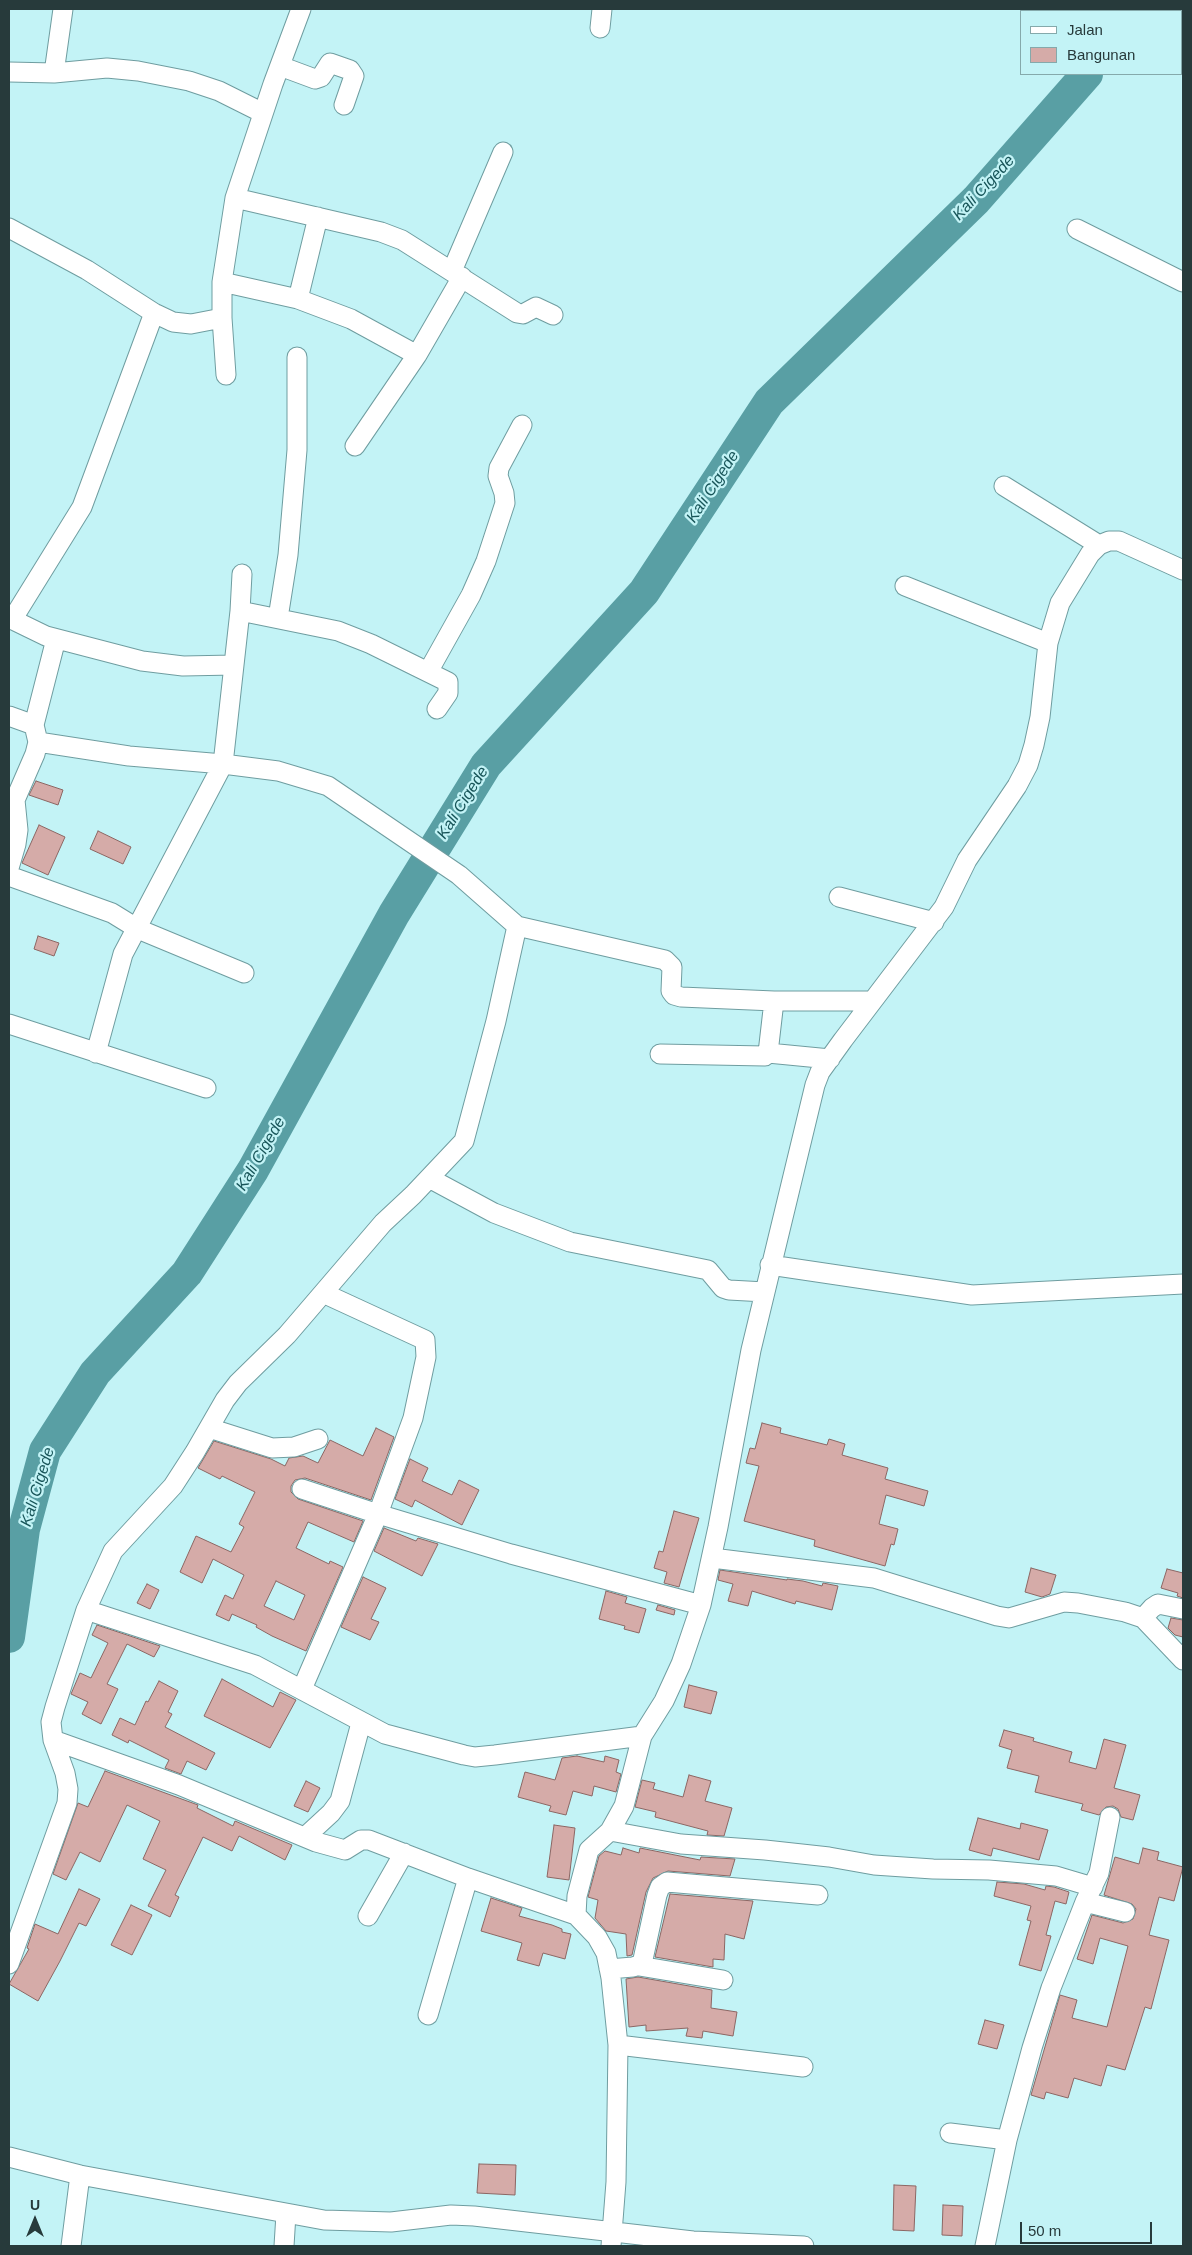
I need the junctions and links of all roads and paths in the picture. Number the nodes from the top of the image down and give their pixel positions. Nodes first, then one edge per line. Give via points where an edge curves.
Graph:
1 (63, 9) edge
2 (301, 9) edge
3 (602, 9) edge
4 (600, 28) dead end
5 (280, 66) junction
6 (9, 72) edge
7 (54, 73) junction
8 (344, 105) dead end
9 (263, 114) junction
10 (503, 152) dead end
11 (235, 198) junction
12 (318, 217) junction
13 (9, 228) edge
14 (1077, 229) dead end
15 (457, 274) junction
16 (222, 282) junction
17 (1183, 282) edge
18 (298, 299) junction
19 (154, 313) junction
20 (553, 315) dead end
21 (222, 318) junction
22 (417, 355) junction
23 (297, 357) dead end
24 (226, 375) dead end
25 (522, 425) dead end
26 (355, 446) dead end
27 (1004, 486) dead end
28 (1099, 545) junction
29 (1183, 570) edge
30 (242, 574) dead end
31 (905, 586) dead end
32 (240, 611) junction
33 (278, 618) junction
34 (10, 619) edge
35 (56, 639) junction
36 (1048, 643) junction
37 (234, 665) junction
38 (428, 672) junction
39 (437, 709) dead end
40 (9, 716) edge
41 (36, 733) junction
42 (223, 764) junction
43 (12, 799) edge
44 (9, 868) edge
45 (9, 876) edge
46 (839, 897) dead end
47 (934, 922) junction
48 (517, 926) junction
49 (138, 929) junction
50 (244, 973) dead end
51 (774, 1001) junction
52 (872, 1001) junction
53 (9, 1024) edge
54 (96, 1053) junction
55 (768, 1053) junction
56 (660, 1054) dead end
57 (830, 1059) junction
58 (206, 1088) dead end
59 (430, 1178) junction
60 (770, 1265) junction
61 (1183, 1284) edge
62 (764, 1292) junction
63 (323, 1293) junction
64 (209, 1428) junction
65 (318, 1439) dead end
66 (302, 1489) dead end
67 (378, 1514) junction
68 (712, 1558) junction
69 (700, 1605) junction
70 (1183, 1609) edge
71 (86, 1610) junction
72 (1143, 1618) junction
73 (1183, 1660) edge
74 (302, 1690) junction
75 (361, 1723) junction
76 (642, 1736) junction
77 (53, 1740) junction
78 (1110, 1817) dead end
79 (610, 1831) junction
80 (305, 1837) junction
81 (404, 1853) junction
82 (468, 1878) junction
83 (818, 1895) dead end
84 (1089, 1895) junction
85 (1125, 1912) dead end
86 (576, 1915) junction
87 (368, 1916) dead end
88 (9, 1964) edge
89 (639, 1966) junction
90 (609, 1968) junction
91 (723, 1980) dead end
92 (428, 2015) dead end
93 (618, 2045) junction
94 (803, 2067) dead end
95 (950, 2133) dead end
96 (1007, 2140) junction
97 (9, 2157) edge
98 (80, 2175) junction
99 (286, 2214) junction
100 (612, 2239) edge
101 (71, 2246) edge
102 (284, 2246) edge
103 (804, 2246) edge
104 (985, 2246) edge

1 - 7 street
2 - 5 street
3 - 4 street
5 - 8 street via 315,78 321,77 329,63 350,70 354,76
5 - 9 street
6 - 7 street
7 - 9 street via 107,68 138,71 219,91
9 - 11 street
10 - 15 street
11 - 12 street
11 - 16 street
12 - 15 street via 402,240
12 - 18 street
13 - 19 street via 87,270
14 - 17 street
15 - 20 street via 517,313 524,314 536,307
15 - 22 street
16 - 18 street
16 - 21 street
18 - 22 street via 351,319
19 - 21 street via 182,324
19 - 34 street via 82,506
21 - 24 street
22 - 26 street
23 - 33 street via 297,450 288,555
25 - 38 street via 499,468 505,503 486,561
27 - 28 street
28 - 29 street via 1109,541 1129,544
28 - 36 street via 1060,603
30 - 32 street
31 - 36 street
32 - 33 street
32 - 37 street
33 - 38 street via 338,631
34 - 35 street
35 - 37 street via 142,661 182,666
35 - 41 street
36 - 47 street via 1040,717 1028,765 967,860
37 - 42 street
38 - 39 street via 450,686
40 - 41 street
41 - 42 street via 129,756
41 - 43 street via 35,754
42 - 48 street via 278,771 328,786 460,876
42 - 49 street
43 - 44 street via 18,830
45 - 49 street via 105,910
46 - 47 street
47 - 52 street
48 - 51 street via 665,960 672,967 671,991 674,995
48 - 59 street via 468,1133 460,1148
49 - 50 street
49 - 54 street via 119,964
51 - 52 street
51 - 55 street
52 - 57 street
53 - 54 street
54 - 58 street
55 - 56 street via 761,1057
55 - 57 street
57 - 60 street via 815,1085
59 - 62 street via 494,1213 570,1242 708,1270 723,1288
59 - 63 street via 383,1223
60 - 61 street via 972,1295
60 - 62 street
62 - 68 street
63 - 64 street via 287,1335 238,1383
63 - 67 street via 426,1344 413,1418
64 - 65 street via 272,1448 294,1447
64 - 71 street via 172,1486 113,1551
66 - 67 street
67 - 69 street
67 - 74 street
68 - 69 street
68 - 72 street via 874,1578 1010,1618 1064,1602 1078,1602
69 - 76 street via 681,1664 664,1701
70 - 72 street via 1158,1604
71 - 74 street via 255,1665
71 - 77 street via 51,1722
72 - 73 street
74 - 75 street
75 - 76 street via 384,1734 475,1757
75 - 80 street via 340,1801
76 - 79 street via 624,1806
77 - 80 street via 179,1785
77 - 88 street via 65,1774 66,1803
78 - 84 street via 1103,1858
79 - 84 street via 681,1844 765,1850 874,1865 1056,1876
79 - 86 street via 589,1850 577,1896
80 - 81 street via 345,1850 366,1839
81 - 82 street
81 - 87 street
82 - 86 street
82 - 92 street
83 - 89 street via 667,1882 657,1895 644,1958
84 - 85 street
84 - 96 street via 1051,1988
86 - 90 street via 597,1937 606,1953
89 - 90 street
89 - 91 street
90 - 93 street
93 - 94 street
93 - 100 street
95 - 96 street
96 - 104 street
97 - 98 street
98 - 99 street
98 - 101 street
99 - 100 street via 363,2223 474,2216 551,2226
99 - 102 street
100 - 103 street

